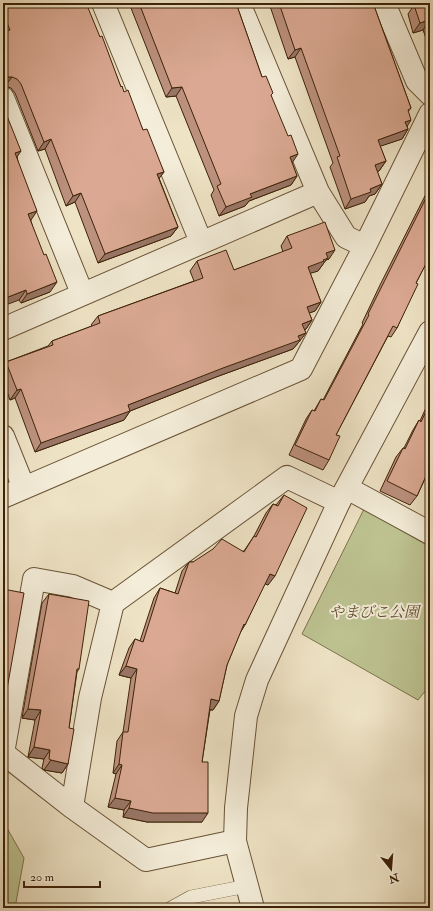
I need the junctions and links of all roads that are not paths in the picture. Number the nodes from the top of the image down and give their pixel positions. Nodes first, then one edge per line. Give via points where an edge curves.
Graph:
1 (103, 3) edge
2 (239, 3) edge
3 (384, 3) edge
4 (430, 94) edge
5 (3, 98) edge
6 (430, 114) edge
7 (318, 192) junction
8 (201, 242) junction
9 (365, 246) junction
10 (82, 293) junction
11 (3, 328) edge
12 (430, 332) edge
13 (3, 436) edge
14 (24, 488) junction
15 (343, 495) junction
16 (3, 497) edge
17 (428, 527) edge
18 (113, 603) junction
19 (72, 807) junction
20 (235, 841) junction
21 (247, 886) junction
22 (170, 908) edge
23 (253, 908) edge

1 - 8 street
2 - 7 street
3 - 4 street via 417,81
5 - 10 street
6 - 9 street
7 - 8 street
7 - 9 street via 346,237
8 - 10 street
9 - 14 street via 301,369
10 - 11 street
12 - 15 street
13 - 14 street
14 - 16 street
15 - 17 street
15 - 18 street via 287,476
15 - 20 street via 257,680 246,716
18 - 19 street via 90,698
18 - 19 street via 73,586 34,579 3,753
19 - 20 street via 146,860
20 - 21 street
21 - 22 lane via 191,897
21 - 23 street

